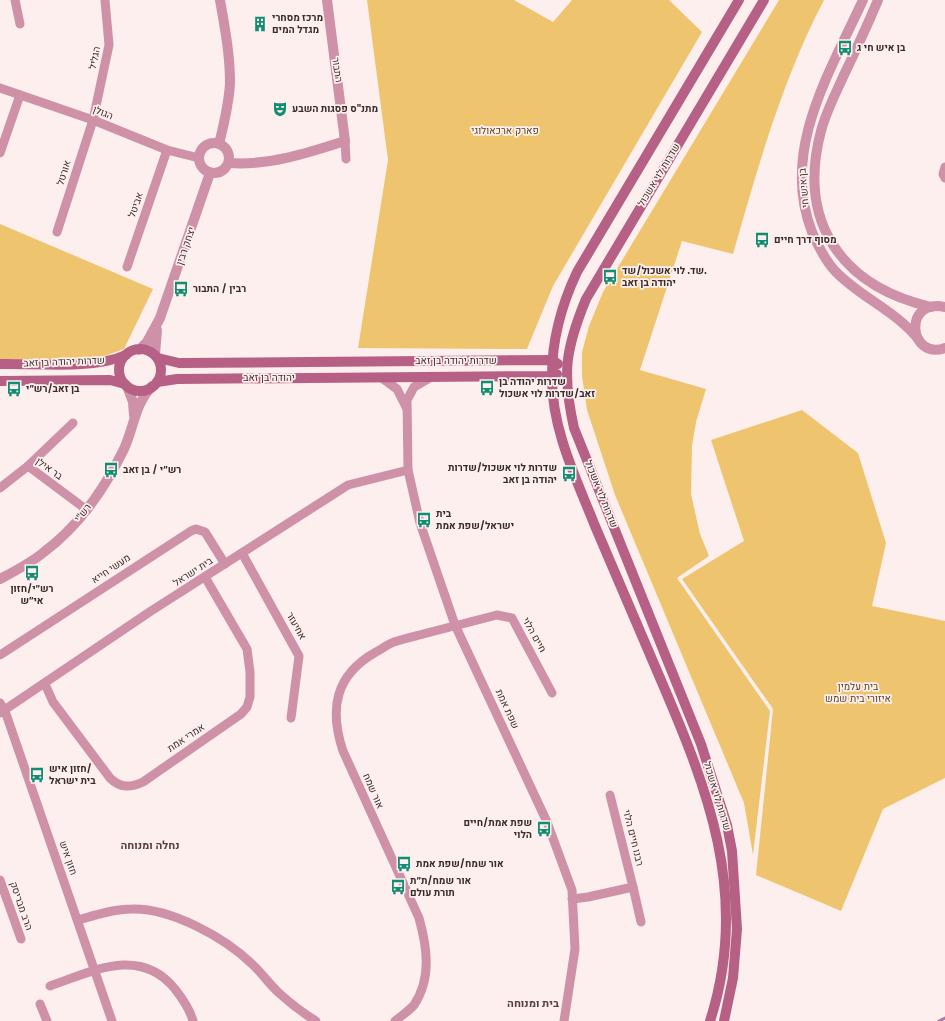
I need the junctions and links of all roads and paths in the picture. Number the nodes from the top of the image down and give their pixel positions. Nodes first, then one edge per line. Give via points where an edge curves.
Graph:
1 (15, 0) edge
2 (105, 0) edge
3 (220, 0) edge
4 (327, 0) edge
5 (739, 0) edge
6 (764, 0) edge
7 (863, 0) edge
8 (878, 0) edge
9 (20, 24) dead end
10 (0, 88) edge
11 (20, 95) junction
12 (93, 120) junction
13 (345, 141) junction
14 (219, 144) junction
15 (167, 150) junction
16 (0, 153) edge
17 (199, 158) junction
18 (346, 159) dead end
19 (229, 163) junction
20 (945, 166) edge
21 (210, 173) junction
22 (945, 178) edge
23 (57, 232) dead end
24 (127, 267) dead end
25 (931, 307) junction
26 (945, 307) edge
27 (160, 318) junction
28 (918, 340) junction
29 (945, 348) edge
30 (139, 350) junction
31 (127, 354) junction
32 (157, 356) junction
33 (552, 360) junction
34 (0, 364) edge
35 (566, 369) junction
36 (552, 376) junction
37 (430, 377) junction
38 (382, 378) junction
39 (0, 381) edge
40 (155, 384) junction
41 (126, 385) junction
42 (406, 407) junction
43 (134, 421) junction
44 (73, 422) dead end
45 (28, 466) junction
46 (408, 470) junction
47 (0, 488) edge
48 (87, 510) junction
49 (242, 553) junction
50 (225, 564) junction
51 (205, 577) junction
52 (0, 579) edge
53 (455, 625) junction
54 (0, 655) edge
55 (45, 684) junction
56 (552, 693) dead end
57 (2, 709) edge
58 (291, 718) dead end
59 (610, 795) dead end
60 (0, 880) edge
61 (633, 887) junction
62 (572, 899) junction
63 (78, 920) junction
64 (640, 922) dead end
65 (21, 939) dead end
66 (94, 971) junction
67 (50, 986) dead end
68 (40, 1004) dead end
69 (47, 1021) edge
70 (112, 1021) edge
71 (193, 1021) edge
72 (316, 1021) edge
73 (395, 1021) edge
74 (564, 1021) edge
75 (710, 1021) edge
76 (724, 1021) edge

1 - 9 street
2 - 12 street, הגליל via 109,45
3 - 14 street via 228,46 230,84
4 - 13 street, התבור
5 - 33 main road, שדרות לוי אשכול via 583,259 565,302
6 - 35 main road, שדרות לוי אשכול via 586,299 572,336
7 - 28 street, בן איש חי via 808,125 801,165 804,204 816,241 833,269 861,294 899,319
8 - 25 street, בן איש חי via 822,129 815,166 817,201 828,236 855,272 893,295
10 - 11 street, הגולן
11 - 12 street, הגולן
11 - 16 street
12 - 15 street, הגולן
12 - 23 street, אורטל
13 - 18 street, התבור
13 - 19 street via 269,162
14 - 17 street via 207,145
14 - 19 street via 228,152
15 - 17 street, הגולן
15 - 24 street, אביטל
17 - 21 street via 203,169
19 - 21 street via 224,171
20 - 22 street
21 - 27 street, יצחק רבין
25 - 26 street, בן איש חי
25 - 28 street via 916,320
27 - 30 street, יצחק רבין via 147,342
27 - 32 street, יצחק רבין via 156,337
28 - 29 street, בן איש חי via 929,348
30 - 31 main road
30 - 32 main road via 147,350
31 - 34 main road, שדרות יהודה בן זאב via 115,360 99,363
31 - 41 main road via 121,361 120,369 121,378
32 - 33 main road, שדרות יהודה בן זאב via 179,363
32 - 40 main road via 162,370
33 - 35 main road
33 - 36 main road, שדרות לוי אשכול
35 - 36 main road, שדרות יהודה בן זאב
35 - 76 main road, שדרות לוי אשכול via 567,392 574,428 701,744 727,825 732,851 737,929 733,978
36 - 37 main road, שדרות יהודה בן זאב
36 - 75 main road, שדרות לוי אשכול via 555,411 570,462 690,747 716,829 722,862 726,928 722,975
37 - 38 main road, שדרות יהודה בן זאב
37 - 42 street, שפת אמת via 414,387
38 - 40 main road, יהודה בן זאב via 177,379
38 - 42 street, שפת אמת via 396,389
39 - 41 main road, שדרות יהודה בן זאב via 110,380
40 - 41 main road via 142,390 132,389
40 - 43 street, רש"י via 142,399
41 - 43 street, רש"י via 135,410
42 - 46 street, שפת אמת
43 - 48 street, רש"י via 117,463
44 - 45 street
45 - 47 street, בר אילן
45 - 48 street, בר אילן
46 - 49 street, בית ישראל via 348,485
46 - 53 street, שפת אמת via 420,523
48 - 52 street, רש"י via 44,552
49 - 50 street, בית ישראל
49 - 58 street, אחיעזר via 300,656
50 - 51 street, בית ישראל
50 - 54 street, מעשי חייא via 204,532 200,529 191,530
51 - 55 street, בית ישראל
51 - 55 street, אמרי אמת via 247,650 250,697 247,707 241,714 143,782 134,786 122,786 110,778 53,702
53 - 56 street, חיים הלוי via 498,615 512,618
53 - 62 street, שפת אמת via 547,822 572,890
53 - 73 street, אור שמח via 393,642 372,654 347,676 340,688 337,704 337,733 343,751 419,918 426,940 426,976 413,1005
55 - 57 street, בית ישראל
57 - 63 street, חזון איש
59 - 61 street, רבנו חיים הלוי
60 - 65 street, הרב מבריסק
61 - 62 street
61 - 64 street, רבנו חיים הלוי
62 - 74 street, שפת אמת via 575,949
63 - 66 street, חזון איש
63 - 72 street via 132,909 157,911 188,923 223,939 252,964 279,993
66 - 67 street
66 - 70 street, חזון איש
66 - 71 street via 118,965 149,968 168,980 182,997
68 - 69 street

